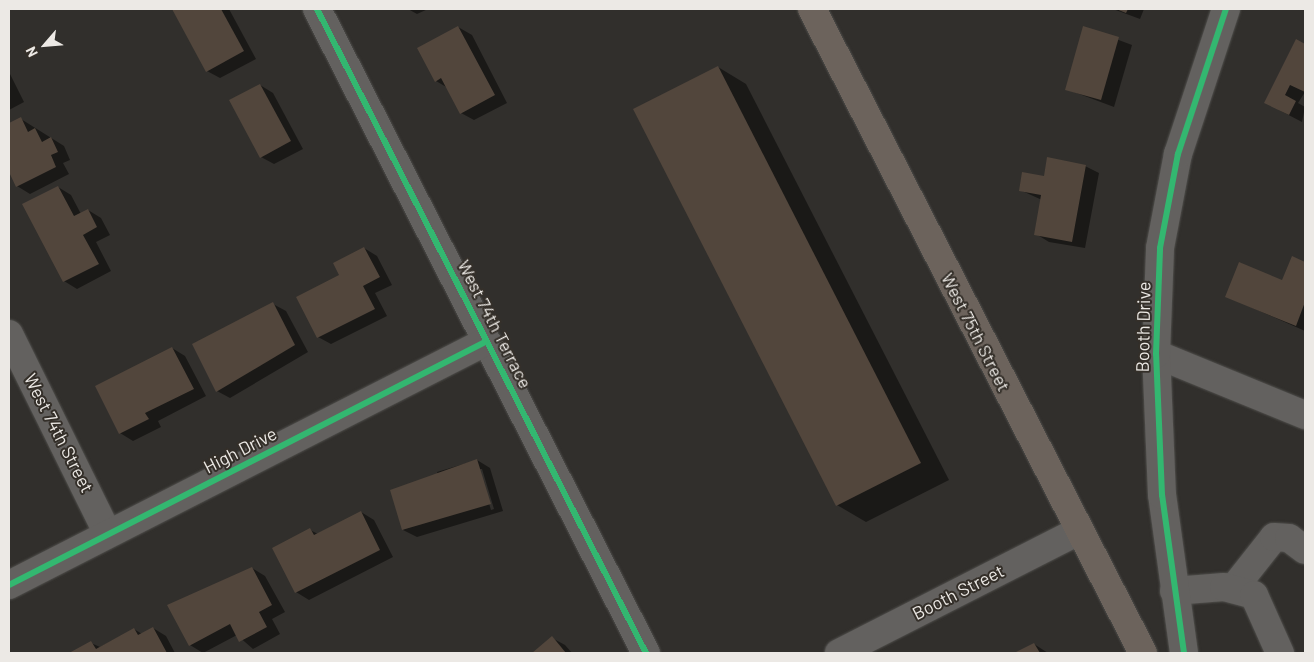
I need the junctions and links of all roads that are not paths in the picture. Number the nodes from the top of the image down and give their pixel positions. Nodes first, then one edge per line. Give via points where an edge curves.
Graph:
1 (317, 9) edge
2 (812, 9) edge
3 (1226, 9) edge
4 (9, 334) edge
5 (485, 342) junction
6 (1156, 354) junction
7 (1305, 415) edge
8 (1078, 531) junction
9 (107, 532) junction
10 (1305, 550) edge
11 (9, 585) edge
12 (1233, 589) junction
13 (1174, 591) junction
14 (646, 653) edge
15 (839, 653) edge
16 (1143, 653) edge
17 (1184, 653) edge
18 (1280, 653) edge

1 - 5 street, West 74th Terrace
2 - 8 main road, West 75th Street
3 - 6 street, Booth Drive via 1178,154 1160,248
4 - 9 street, West 74th Street
5 - 9 street, High Drive
5 - 14 street, West 74th Terrace
6 - 7 street
6 - 13 street, Booth Drive via 1162,495
8 - 15 street, Booth Street
8 - 16 main road, West 75th Street
9 - 11 street, High Drive
10 - 12 street via 1290,538 1274,537
12 - 13 street
12 - 18 street via 1254,595
13 - 17 street, Booth Drive

